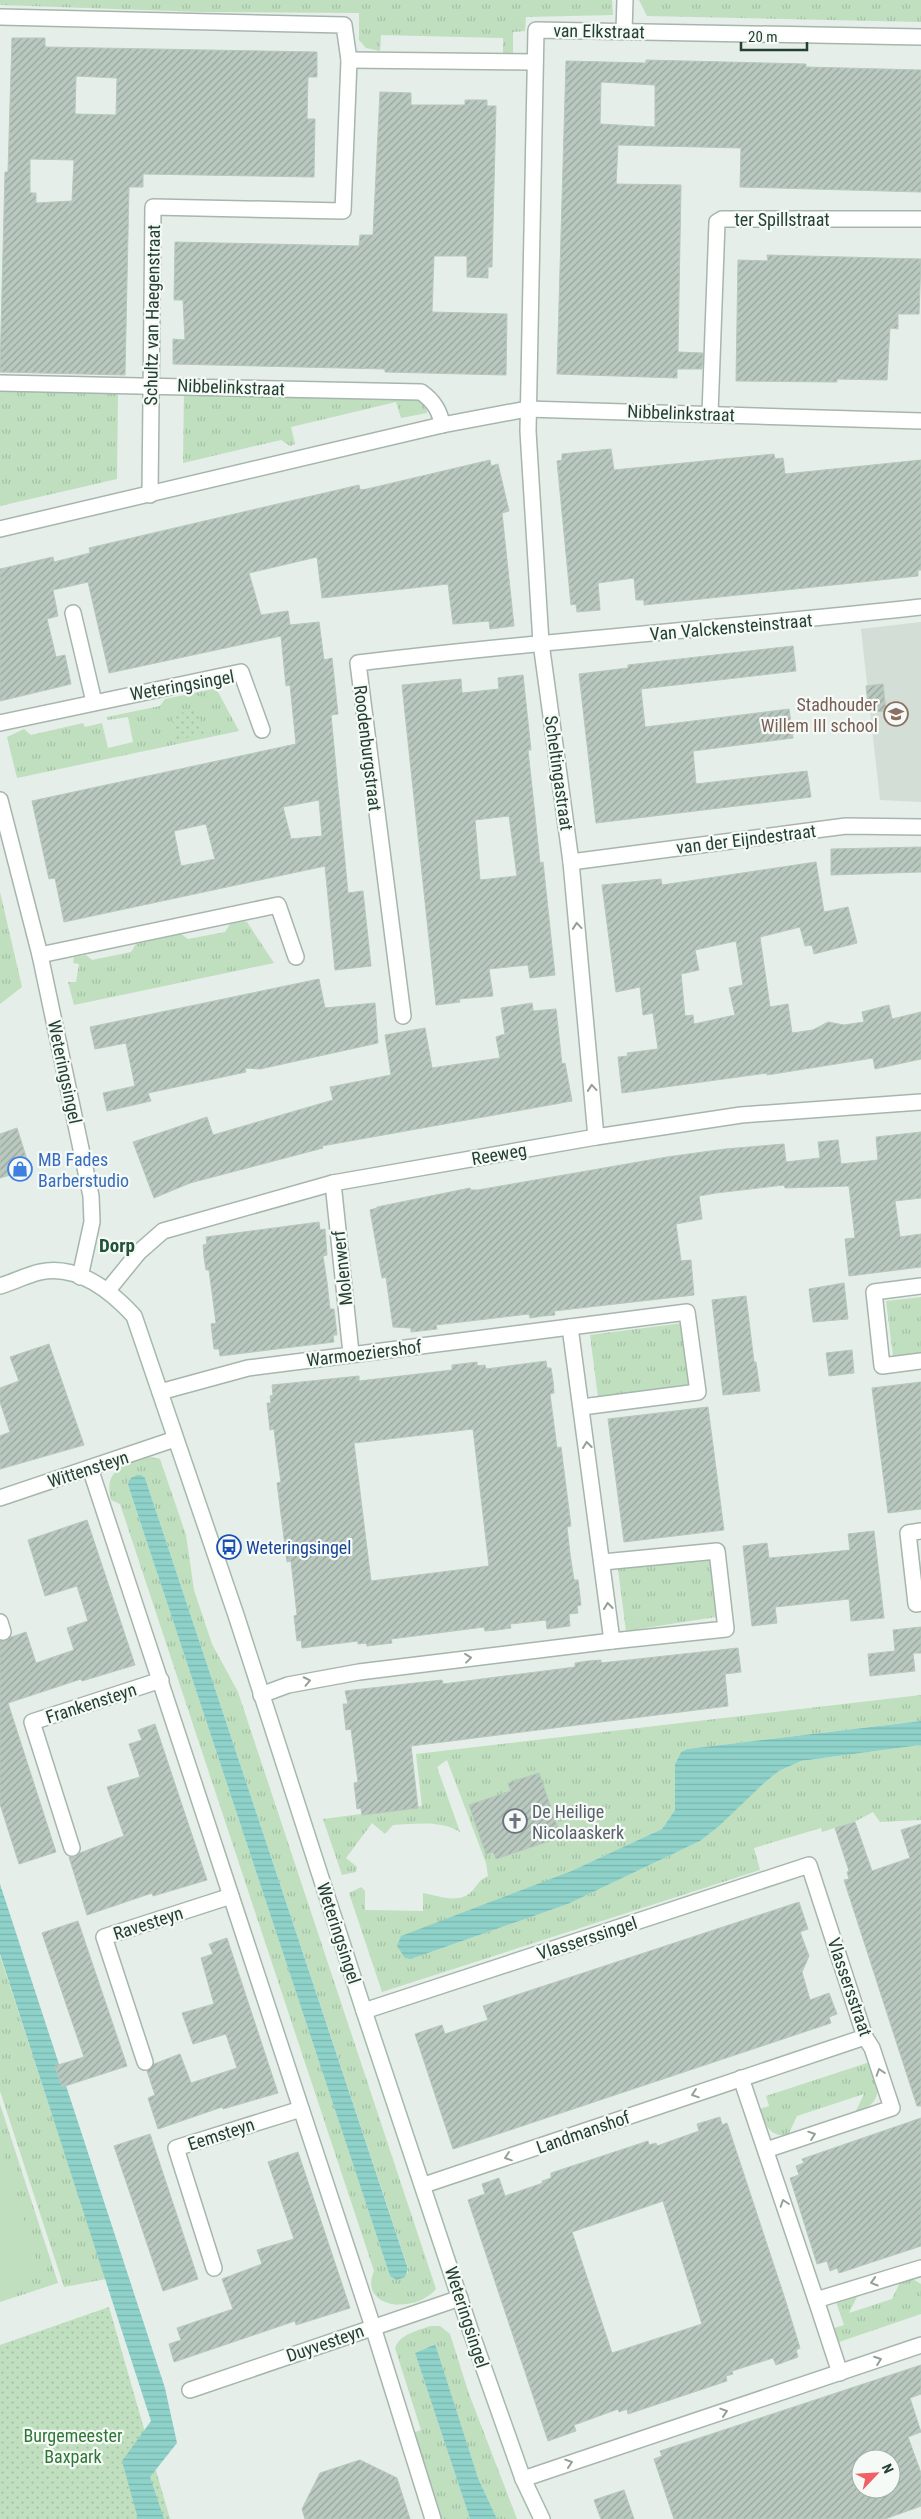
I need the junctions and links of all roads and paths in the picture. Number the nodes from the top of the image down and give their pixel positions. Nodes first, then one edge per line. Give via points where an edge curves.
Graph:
1 (625, 0) edge
2 (0, 17) edge
3 (624, 32) junction
4 (921, 37) edge
5 (348, 60) junction
6 (535, 62) junction
7 (921, 219) edge
8 (0, 382) edge
9 (151, 385) junction
10 (527, 409) junction
11 (710, 414) junction
12 (921, 421) edge
13 (442, 425) junction
14 (150, 495) junction
15 (0, 529) edge
16 (921, 607) edge
17 (73, 613) dead end
18 (541, 643) junction
19 (94, 702) junction
20 (0, 723) edge
21 (262, 730) dead end
22 (0, 800) edge
23 (921, 827) edge
24 (572, 862) junction
25 (40, 955) junction
26 (296, 957) dead end
27 (403, 1016) dead end
28 (921, 1102) edge
29 (596, 1137) junction
30 (333, 1183) junction
31 (80, 1277) junction
32 (0, 1286) edge
33 (921, 1286) edge
34 (108, 1290) junction
35 (570, 1326) junction
36 (351, 1353) junction
37 (921, 1361) edge
38 (160, 1392) junction
39 (582, 1407) junction
40 (175, 1439) junction
41 (90, 1468) junction
42 (0, 1498) edge
43 (921, 1532) edge
44 (603, 1562) junction
45 (921, 1603) edge
46 (612, 1641) junction
47 (161, 1680) junction
48 (261, 1695) junction
49 (72, 1848) dead end
50 (809, 1865) joint
51 (231, 1896) junction
52 (364, 2010) junction
53 (865, 2037) junction
54 (145, 2062) dead end
55 (741, 2078) junction
56 (301, 2108) junction
57 (766, 2150) junction
58 (424, 2185) junction
59 (214, 2268) dead end
60 (921, 2268) edge
61 (460, 2298) junction
62 (816, 2300) junction
63 (373, 2327) junction
64 (921, 2345) edge
65 (840, 2374) junction
66 (190, 2390) dead end
67 (523, 2479) junction
68 (433, 2519) edge
69 (542, 2519) edge

1 - 3 street
2 - 5 street, Schultz van Haegenstraat via 344,25
3 - 4 street, van Elkstraat
3 - 6 street, van Elkstraat via 536,30
5 - 6 street
5 - 9 street, Schultz van Haegenstraat via 343,211 152,207
6 - 10 street, van Elkstraat
7 - 11 street, ter Spillstraat via 722,219 717,222
8 - 9 street, Nibbelinkstraat via 64,386
9 - 13 street, Nibbelinkstraat via 421,392 430,398 440,413
9 - 14 street, Schultz van Haegenstraat
10 - 11 street, Nibbelinkstraat
10 - 13 street, Nibbelinkstraat
10 - 18 street, Scheltingastraat
11 - 12 street, Nibbelinkstraat
13 - 14 street, Nibbelinkstraat
14 - 15 street, Nibbelinkstraat
16 - 18 street, Van Valckensteinstraat
17 - 19 street
18 - 24 street, Scheltingastraat
18 - 27 street, Roodenburgstraat via 358,663
19 - 20 street, Weteringsingel
19 - 21 street, Weteringsingel via 241,672
22 - 25 street, Weteringsingel
23 - 24 street, van der Eijndestraat via 846,826
29 -> 24 street, Scheltingastraat
25 - 26 street via 278,905
25 - 31 street, Weteringsingel via 91,1196 92,1222
28 - 29 street, Reeweg via 741,1115
29 - 30 street, Reeweg
30 - 34 street, Reeweg via 163,1231 139,1252
30 - 36 street, Molenwerf
31 - 32 street via 62,1272 41,1272
31 - 34 street
33 - 37 street via 874,1292 882,1366
34 - 38 street, Weteringsingel via 134,1316
35 - 36 street, Warmoeziershof
35 - 39 street
35 - 39 street, Warmoeziershof via 687,1312 698,1392
36 - 38 street, Warmoeziershof via 248,1368
38 - 40 street, Weteringsingel
44 -> 39 street
40 - 41 street, Wittensteyn
40 - 48 street, Weteringsingel
41 - 42 street, Wittensteyn
41 - 47 street
43 - 45 street via 908,1533 916,1604
46 -> 44 street
44 - 46 street via 717,1551 726,1629
48 -> 46 street via 288,1685 359,1672
47 - 49 street, Frankensteyn via 32,1722
47 - 51 street
48 - 52 street, Weteringsingel
50 - 52 street, Vlasserssingel
50 - 53 street, Vlassersstraat
51 - 54 street, Ravesteyn via 104,1937
51 - 56 street
52 - 58 street, Weteringsingel
53 - 55 street, Landmanshof
57 -> 53 street, Vlassersstraat via 892,2108 872,2048
55 - 57 street
55 -> 58 street, Landmanshof
56 - 59 street, Eemsteyn via 176,2148
56 - 63 street
62 -> 57 street
58 - 61 street, Weteringsingel
60 -> 62 street
61 - 63 street, Duyvesteyn
61 - 67 street, Weteringsingel
62 - 65 street
63 - 66 street, Duyvesteyn
63 - 68 street
65 -> 64 street
67 -> 65 street
67 - 69 street, Weteringsingel

